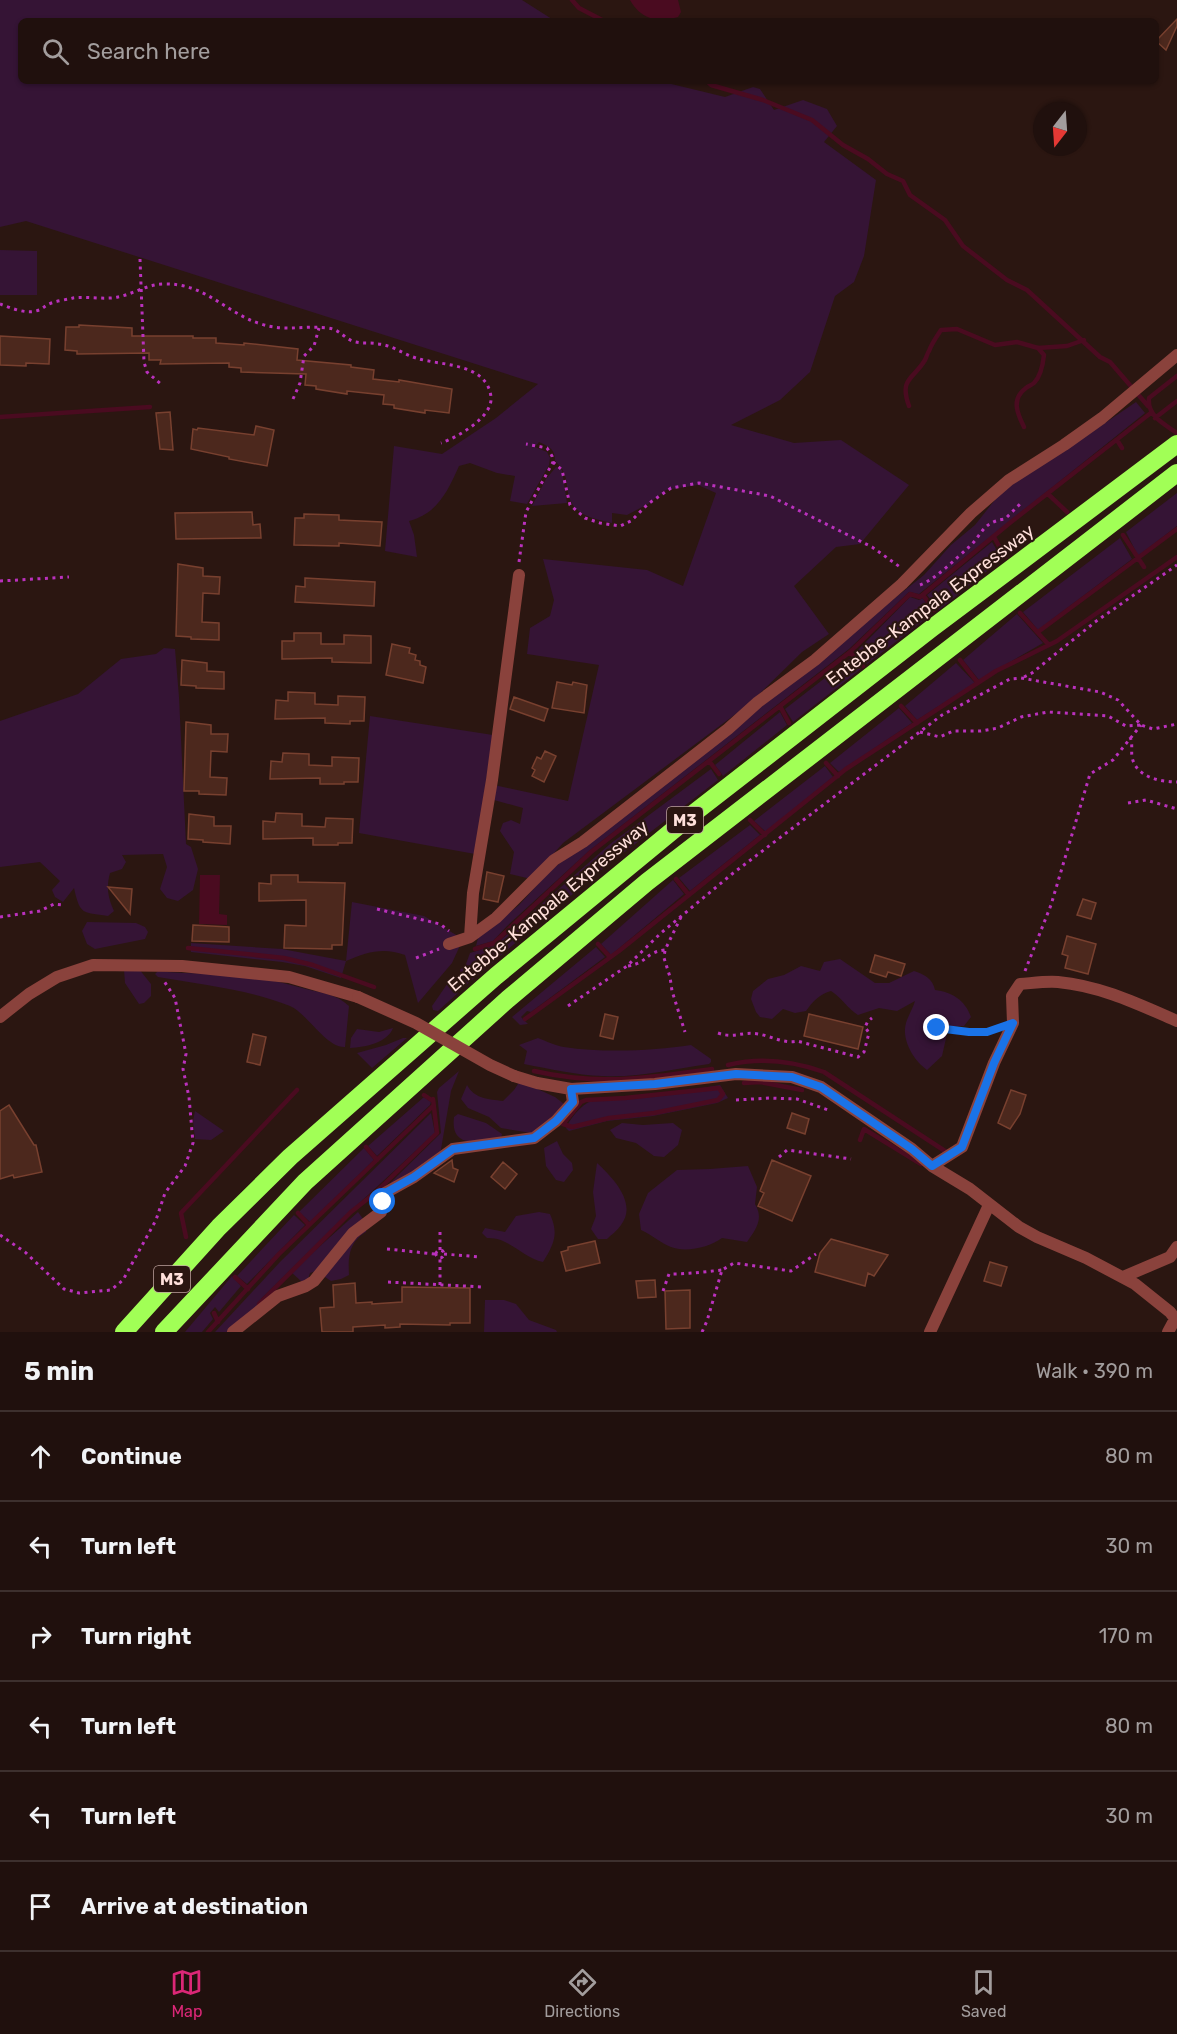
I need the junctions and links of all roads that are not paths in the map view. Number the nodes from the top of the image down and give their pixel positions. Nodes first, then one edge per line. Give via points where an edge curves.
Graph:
1 (1177, 355) edge
2 (1177, 444) edge
3 (1177, 473) edge
4 (519, 575) road end
5 (466, 939) junction
6 (449, 944) road end
7 (0, 1017) edge
8 (1177, 1021) edge
9 (571, 1089) junction
10 (932, 1166) junction
11 (989, 1205) junction
12 (1177, 1247) edge
13 (1123, 1277) junction
14 (1176, 1320) edge
15 (124, 1332) edge
16 (164, 1332) edge
17 (233, 1332) edge
18 (930, 1332) edge
19 (1168, 1332) edge

1 - 5 street via 1102,418 1009,480 970,513 901,585 815,660 583,842 554,860 496,918
2 - 15 highway, Entebbe-Kampala Expressway / M3 via 703,806 496,975 290,1157 219,1227
3 - 16 highway, M3 via 647,882 508,999 305,1182
4 - 5 street
5 - 6 street
7 - 9 street, bridge via 57,977 93,965 182,966 289,977 357,997 416,1023 514,1076
8 - 10 street via 1093,987 1055,982 1020,984 1012,996 1013,1023 962,1147
9 - 10 street via 712,1076 792,1077 821,1087
9 - 17 street via 573,1102 567,1111 534,1138 453,1149 387,1192 381,1212 352,1233 314,1281 278,1296
10 - 11 street
11 - 13 street via 1027,1232
11 - 18 street
12 - 13 street via 1170,1257
13 - 14 street
14 - 19 street

